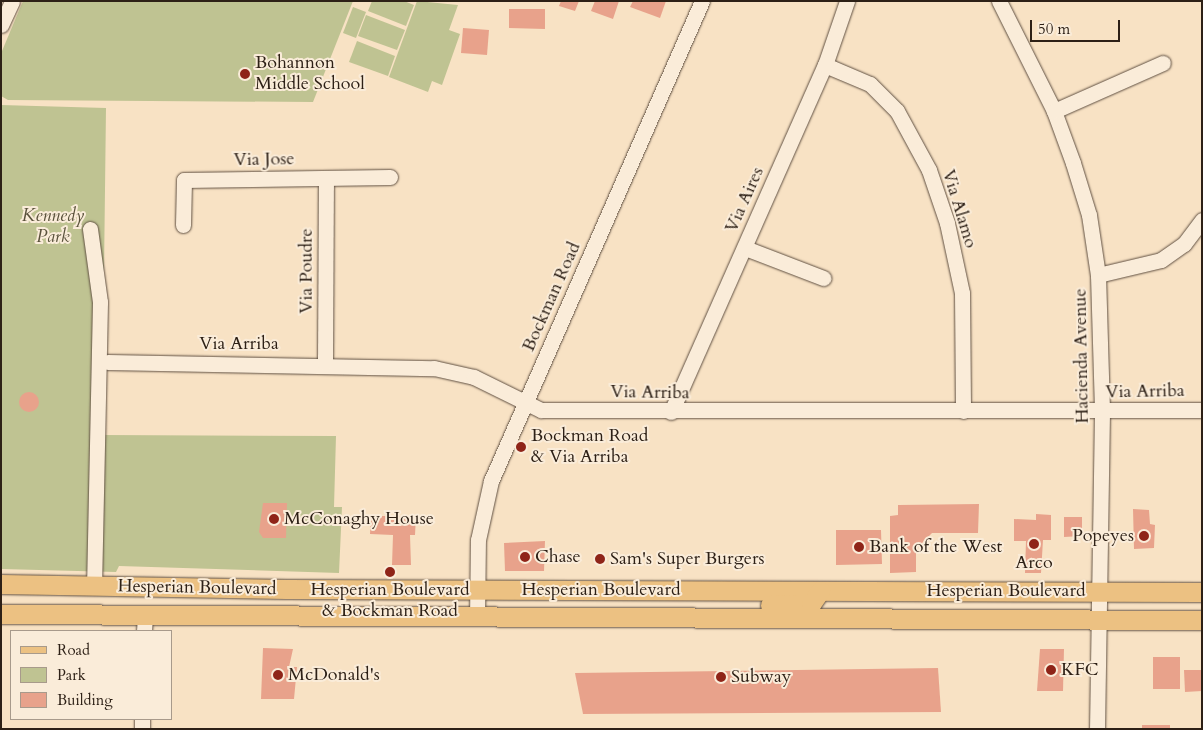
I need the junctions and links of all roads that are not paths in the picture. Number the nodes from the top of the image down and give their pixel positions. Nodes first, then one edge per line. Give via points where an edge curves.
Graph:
1 (12, 1) edge
2 (702, 1) edge
3 (847, 1) edge
4 (999, 1) edge
5 (1, 25) edge
6 (1163, 63) dead end
7 (825, 65) junction
8 (1054, 111) junction
9 (390, 177) dead end
10 (326, 178) junction
11 (1202, 220) edge
12 (183, 225) dead end
13 (90, 229) dead end
14 (745, 248) junction
15 (1098, 275) junction
16 (823, 278) dead end
17 (108, 362) dead end
18 (325, 364) junction
19 (525, 403) junction
20 (1202, 410) edge
21 (963, 411) junction
22 (671, 412) junction
23 (1102, 412) junction
24 (1, 584) edge
25 (94, 586) junction
26 (249, 589) junction
27 (476, 590) junction
28 (820, 591) junction
29 (915, 591) junction
30 (1102, 592) junction
31 (1202, 592) edge
32 (1, 614) edge
33 (206, 616) junction
34 (706, 617) junction
35 (477, 618) junction
36 (813, 618) junction
37 (1101, 619) junction
38 (1202, 620) edge
39 (144, 623) edge
40 (1097, 729) edge

1 - 5 street
2 - 19 street, Bockman Road
3 - 7 street, Via Aires
4 - 8 street, Hacienda Avenue
6 - 8 street
7 - 14 street, Via Aires
7 - 21 street, Via Alamo via 870,84 896,111 929,170 947,223 962,293
8 - 15 street, Hacienda Avenue via 1089,215
9 - 10 street, Via Jose
10 - 12 street, Via Jose via 184,180
10 - 18 street, Via Poudre
11 - 15 street via 1184,244 1161,260
13 - 25 street via 100,302
14 - 16 street
14 - 22 street, Via Aires
15 - 23 street, Hacienda Avenue
17 - 18 street, Via Arriba
18 - 19 street, Via Arriba via 434,368 474,377
19 - 22 street, Via Arriba via 541,410
19 - 27 street, Bockman Road via 482,509
20 - 23 street, Via Arriba
21 - 22 street, Via Arriba
21 - 23 street, Via Arriba
23 - 30 street, Hacienda Avenue
24 - 25 main road, Hesperian Boulevard
25 - 26 main road, Hesperian Boulevard
26 - 27 main road, Hesperian Boulevard
26 - 33 main road via 223,596
27 - 28 main road, Hesperian Boulevard
27 - 35 street, Bockman Road
28 - 29 main road, Hesperian Boulevard
28 - 34 main road via 811,604 736,606
29 - 30 main road, Hesperian Boulevard
29 - 36 main road via 886,603 828,602
30 - 31 main road, Hesperian Boulevard
30 - 37 street, Hacienda Avenue
32 - 39 main road, Hesperian Boulevard
33 - 35 main road, Hesperian Boulevard
33 - 39 main road, Hesperian Boulevard
34 - 35 main road, Hesperian Boulevard
34 - 36 main road, Hesperian Boulevard
36 - 37 main road, Hesperian Boulevard
37 - 38 main road, Hesperian Boulevard
37 - 40 street, Hacienda Avenue

